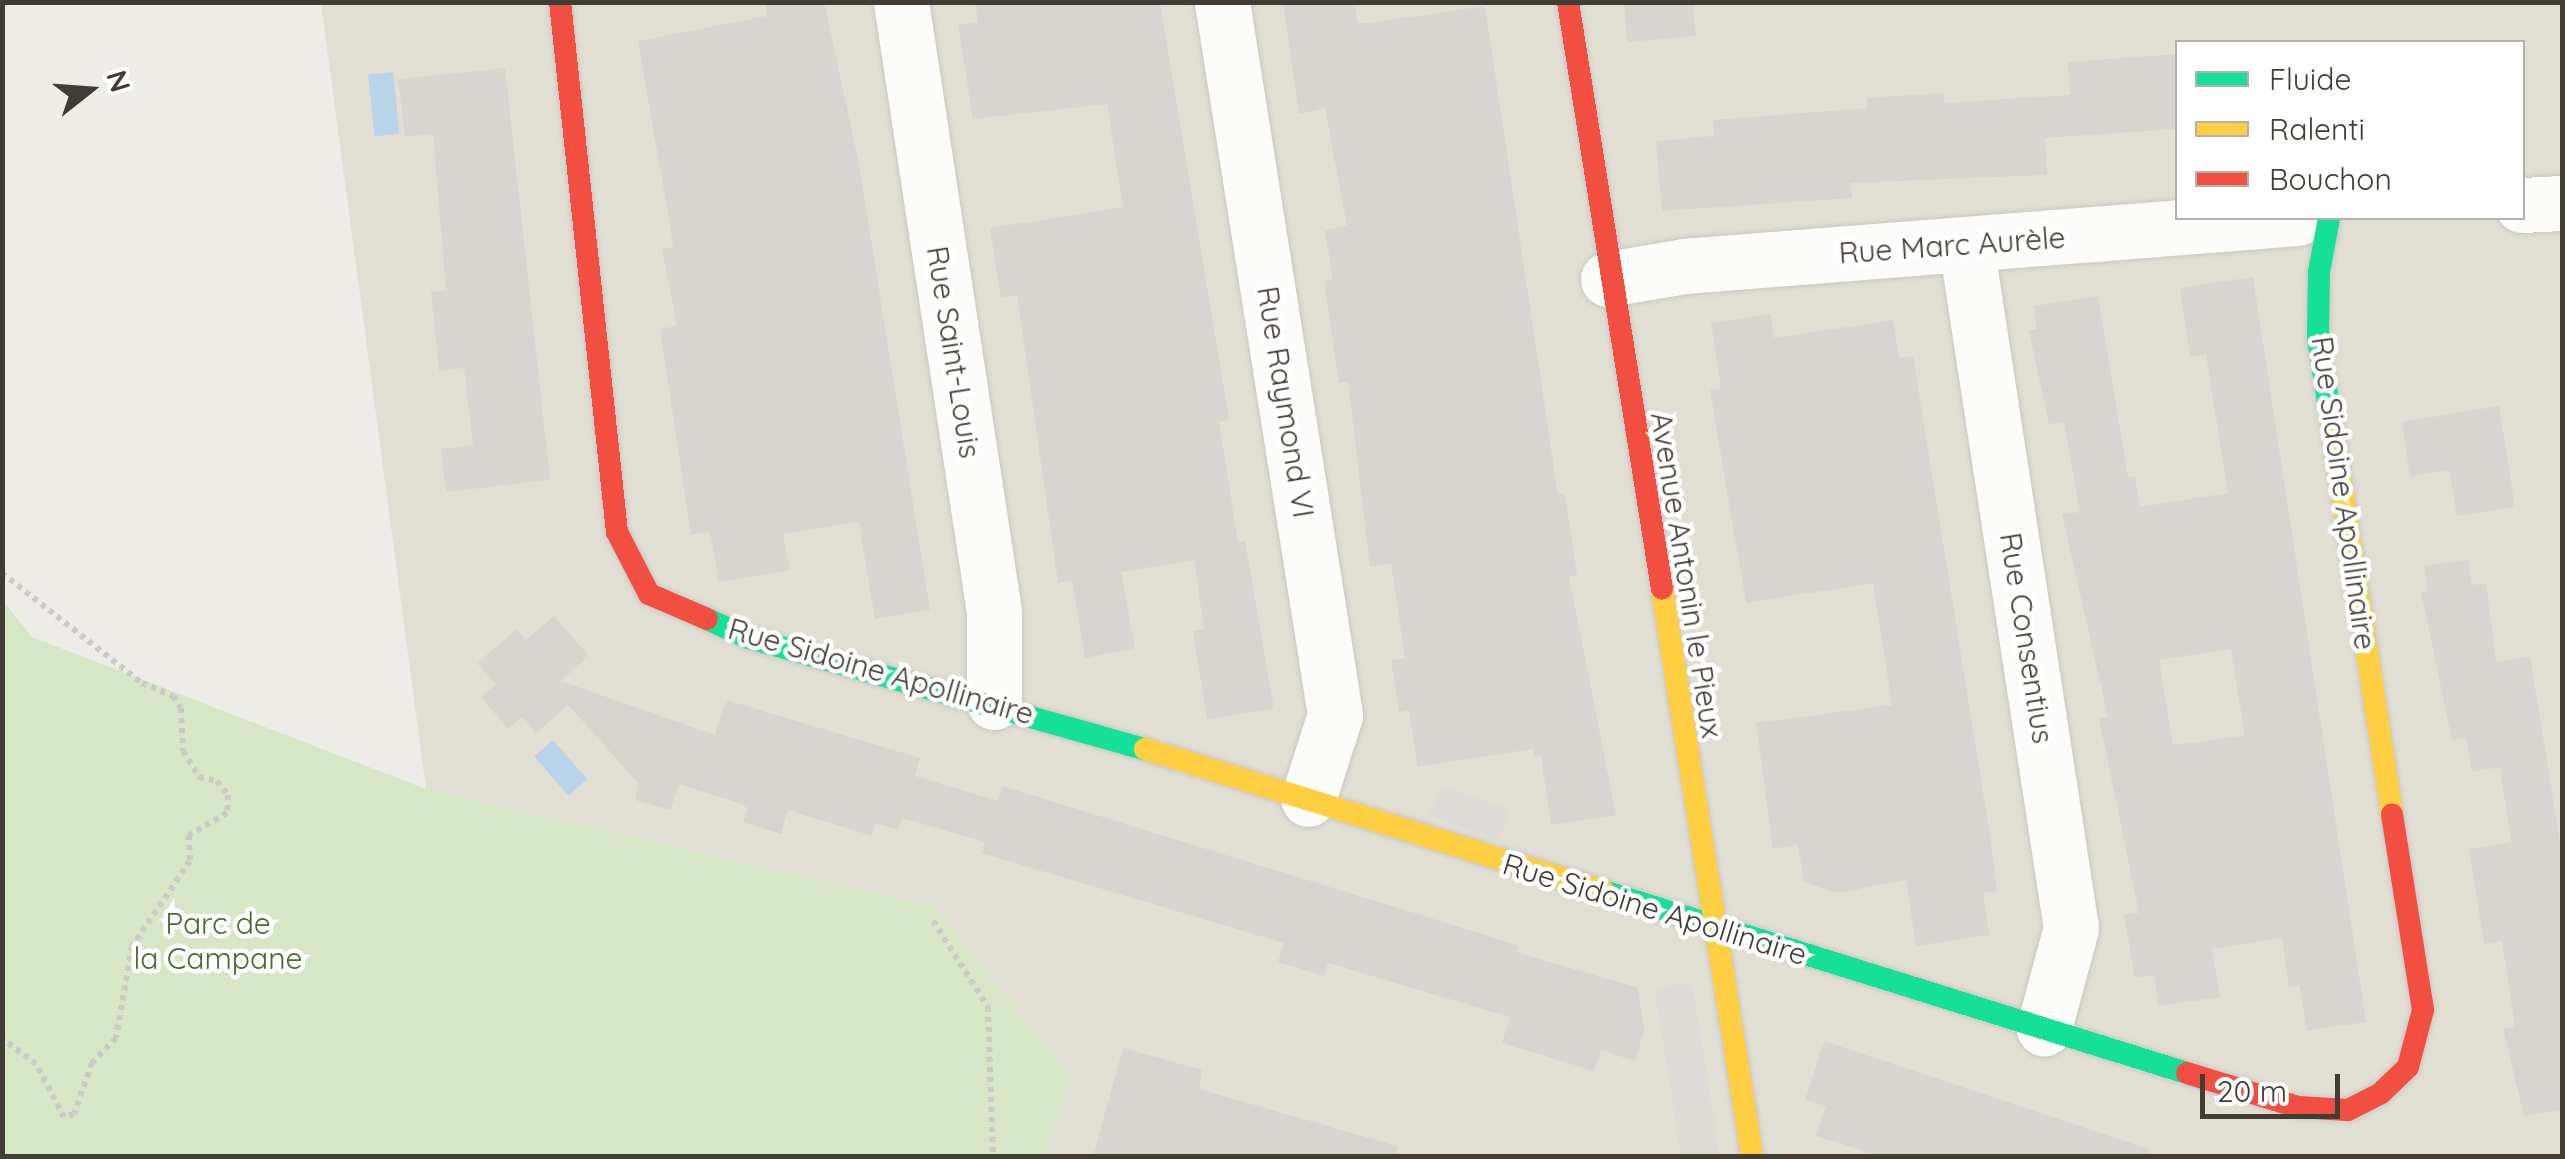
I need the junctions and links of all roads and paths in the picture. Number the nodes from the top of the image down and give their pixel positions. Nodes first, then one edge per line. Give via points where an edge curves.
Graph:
1 (560, 2) edge
2 (901, 2) edge
3 (1222, 2) edge
4 (1568, 2) edge
5 (2562, 202) edge
6 (2525, 205) edge
7 (2272, 220) edge
8 (2329, 220) edge
9 (1966, 245) junction
10 (1608, 278) junction
11 (2, 573) edge
12 (994, 702) junction
13 (1308, 799) junction
14 (933, 921) dead end
15 (1714, 927) junction
16 (2044, 1028) junction
17 (2, 1038) edge
18 (993, 1156) edge
19 (1752, 1156) edge

1 - 12 street, Rue Sidoine Apollinaire via 617,532 648,594 749,638
2 - 12 street, Rue Saint-Louis via 994,612
3 - 13 street, Rue Raymond VI via 1335,716
4 - 10 street, Avenue Antonin le Pieux
5 - 6 street
7 - 9 street, Rue Marc Aurèle
8 - 16 street, Rue Sidoine Apollinaire via 2318,338 2424,1010 2408,1067 2381,1093 2348,1110 2298,1107
9 - 10 street, Rue Marc Aurèle
9 - 16 street, Rue Consentius via 2072,928
10 - 15 street, Avenue Antonin le Pieux
11 - 17 path via 142,683 173,696 181,708 183,751 200,777 217,781 228,795 227,813 188,835 190,860 132,946 116,1038 92,1063 74,1114 64,1117 36,1064
12 - 13 street, Rue Sidoine Apollinaire
13 - 15 street, Rue Sidoine Apollinaire
14 - 18 path via 988,1008
15 - 16 street, Rue Sidoine Apollinaire
15 - 19 street, Avenue Antonin le Pieux

